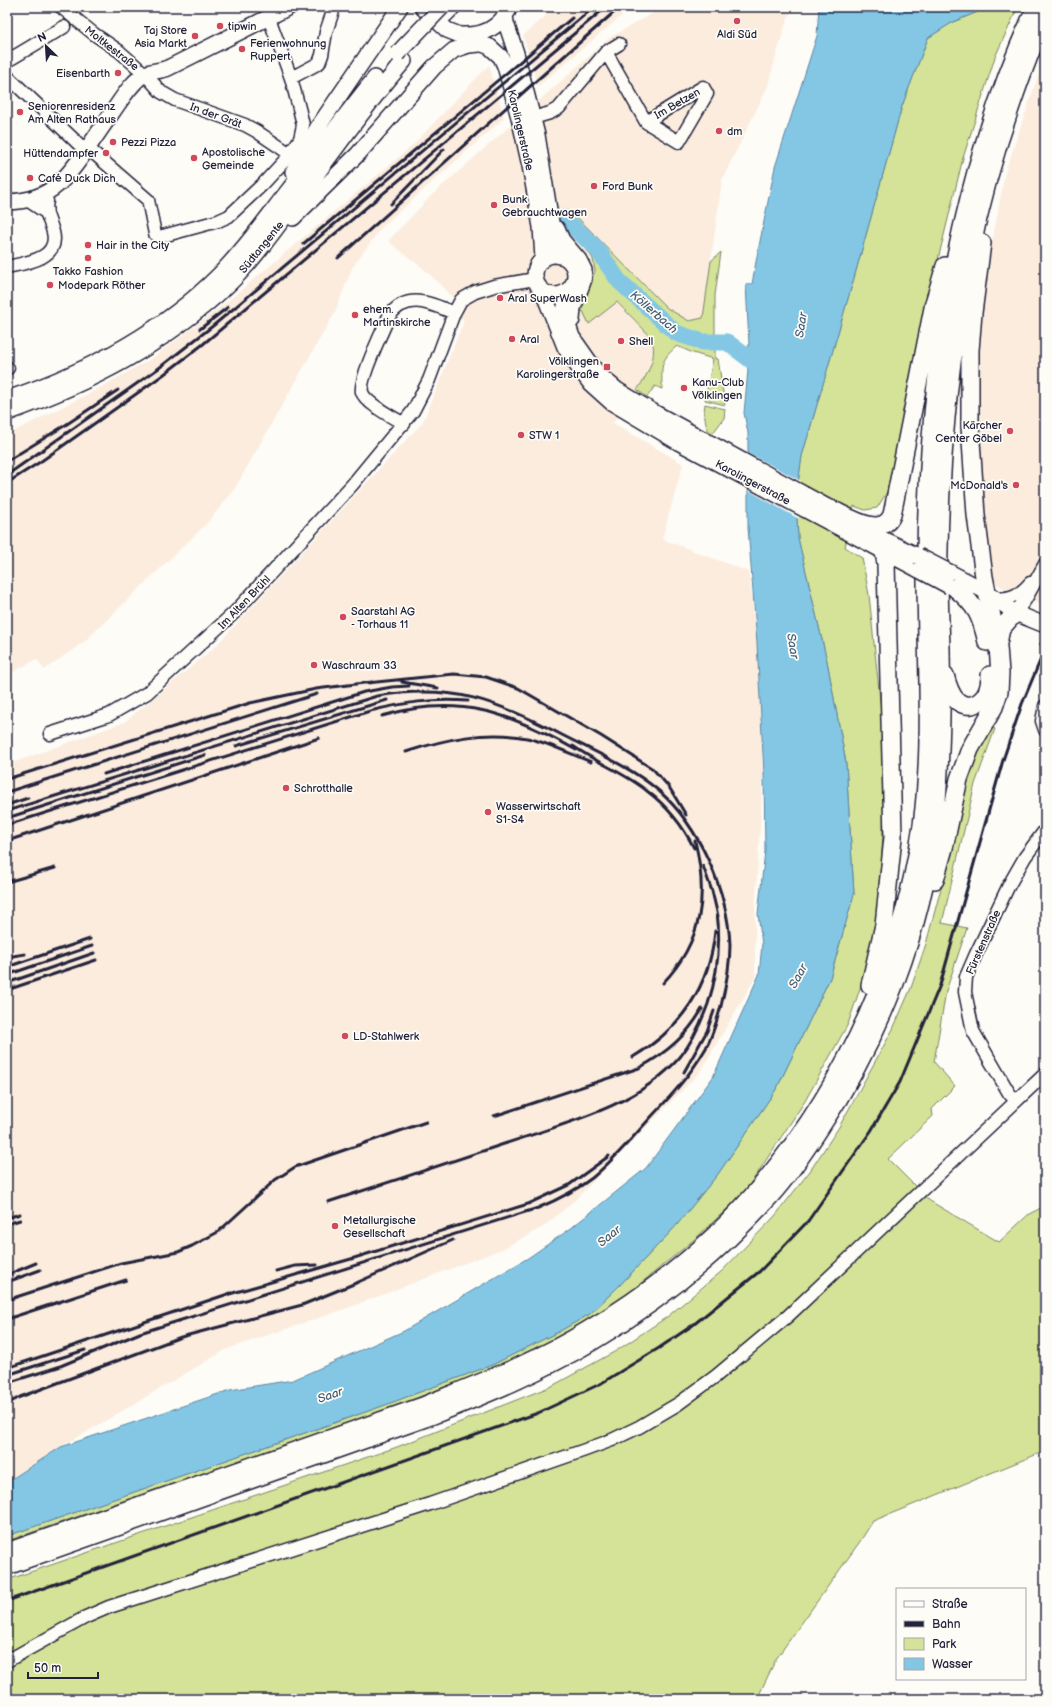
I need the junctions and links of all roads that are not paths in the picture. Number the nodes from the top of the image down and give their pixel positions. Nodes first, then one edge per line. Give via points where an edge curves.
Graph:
1 (60, 7) edge
2 (289, 7) edge
3 (400, 7) edge
4 (422, 7) edge
5 (453, 7) edge
6 (1036, 7) edge
7 (333, 11) dead end
8 (434, 11) edge
9 (508, 11) edge
10 (269, 18) junction
11 (1045, 18) edge
12 (64, 28) dead end
13 (453, 32) junction
14 (483, 44) junction
15 (619, 44) dead end
16 (606, 52) junction
17 (400, 57) junction
18 (7, 61) edge
19 (145, 74) junction
20 (7, 76) edge
21 (291, 78) junction
22 (533, 118) junction
23 (646, 122) junction
24 (87, 149) junction
25 (996, 150) junction
26 (290, 154) junction
27 (975, 176) junction
28 (49, 192) junction
29 (30, 200) junction
30 (7, 202) edge
31 (45, 210) junction
32 (268, 218) junction
33 (550, 223) junction
34 (267, 240) junction
35 (559, 256) junction
36 (543, 259) junction
37 (7, 267) edge
38 (535, 279) junction
39 (567, 291) junction
40 (543, 292) junction
41 (208, 294) junction
42 (454, 312) junction
43 (576, 342) junction
44 (7, 399) edge
45 (7, 413) edge
46 (404, 424) junction
47 (831, 509) joint
48 (855, 527) junction
49 (884, 552) junction
50 (919, 563) junction
51 (1043, 568) edge
52 (952, 582) junction
53 (991, 600) junction
54 (1015, 613) junction
55 (1045, 625) edge
56 (998, 647) junction
57 (941, 655) junction
58 (1045, 706) edge
59 (1045, 730) edge
60 (50, 734) dead end
61 (1045, 830) edge
62 (902, 962) junction
63 (1045, 1074) edge
64 (837, 1076) junction
65 (1016, 1100) junction
66 (692, 1262) junction
67 (7, 1552) edge
68 (7, 1566) edge
69 (7, 1661) edge

1 - 19 street, Moltkestraße
2 - 10 main road
3 - 32 main road via 318,127
4 - 8 main road, Karolingerstraße
5 - 17 main road, Südtangente
6 - 27 highway via 1012,62
7 - 21 street via 318,62
8 - 13 main road, Karolingerstraße via 444,28
8 - 17 main road, Südtangente, bridge
9 - 13 main road, Karolingerstraße via 492,28 479,34
9 - 22 main road, Karolingerstraße via 506,23
10 - 19 main road via 159,72
10 - 21 street
11 - 25 highway
12 - 18 street
13 - 14 main road, Karolingerstraße
14 - 34 main road via 460,47 434,67 344,168 293,219
14 - 36 main road, Karolingerstraße via 501,58 507,73 530,166 541,228
15 - 16 street
16 - 22 street via 559,108 550,114
16 - 23 street, Im Betzen
17 - 32 main road, Südtangente via 356,102
17 - 34 main road, Südtangente
19 - 24 main road via 125,94
19 - 26 street, In der Grät via 158,89 175,100 256,130
20 - 24 street
21 - 26 street via 303,125 300,139
22 - 33 main road, Karolingerstraße
23 - 23 street, Im Betzen via 680,142 707,94 703,87
24 - 26 street via 148,200 155,234 159,237 229,216
24 - 28 main road via 62,182
25 - 53 highway via 973,313 969,390 972,470
25 - 57 highway via 967,265 951,368 940,502
27 - 48 highway via 961,212 934,303 892,515 889,522 877,527
27 - 64 highway via 956,260 935,394 926,552 928,756 919,844 906,902 881,983 868,1017
28 - 29 main road
28 - 31 street
29 - 30 main road
29 - 31 main road
31 - 37 street via 53,233 53,244 47,254 33,261
32 - 41 main road, Südtangente
33 - 35 main road, Karolingerstraße
33 - 43 main road via 558,230 562,240 584,270 584,279 572,313
34 - 41 main road, Südtangente via 233,280
35 - 36 main road
35 - 39 main road via 569,261 575,273 574,283
36 - 38 main road via 536,267
38 - 40 main road
38 - 42 street, Im Alten Brühl via 475,292 461,300
39 - 40 main road via 554,296
39 - 43 main road, Karolingerstraße via 564,319
40 - 48 main road, Karolingerstraße via 565,347 592,384 611,402 678,442
41 - 44 main road, Südtangente via 94,363
41 - 45 main road, Südtangente via 162,338 116,366 61,393
42 - 46 street, Im Alten Brühl via 428,380
42 - 46 street via 422,301 403,303 389,316 362,380 362,392 370,401
43 - 47 main road, Karolingerstraße via 598,374 617,390
46 - 60 street, Im Alten Brühl via 352,486 235,612 147,693 109,715
47 - 48 highway
48 - 49 main road, Karolingerstraße
48 - 50 main road, Karolingerstraße
49 - 50 main road, Karolingerstraße
49 - 64 highway via 893,838 890,874 884,925 872,978 861,1013 844,1048
50 - 52 main road, Karolingerstraße, bridge
51 - 53 street via 1019,595
51 - 54 street
52 - 53 main road, Karolingerstraße
52 - 57 highway via 976,609 981,620 989,657 990,679 983,699 970,705 964,705 956,700 946,679
53 - 54 main road, Karolingerstraße via 997,613
53 - 56 highway
54 - 55 main road, Karolingerstraße
54 - 56 highway via 1001,629
56 - 62 highway via 999,692 994,707 970,750 959,779 929,901
57 - 62 highway via 940,761 934,825 929,862
58 - 59 street via 1042,721
61 - 65 street, Fürstenstraße via 1009,885 966,977 965,992 973,1031 1009,1093
62 - 66 highway via 881,1018 861,1060 806,1150 773,1193 740,1227
63 - 65 street
64 - 66 highway via 796,1141 763,1184
65 - 69 street via 788,1316 697,1390 638,1427 585,1450 430,1504 109,1608 86,1617
66 - 67 highway via 585,1332 488,1380 416,1408
66 - 68 highway via 661,1296 592,1342 544,1368 491,1392 371,1438

